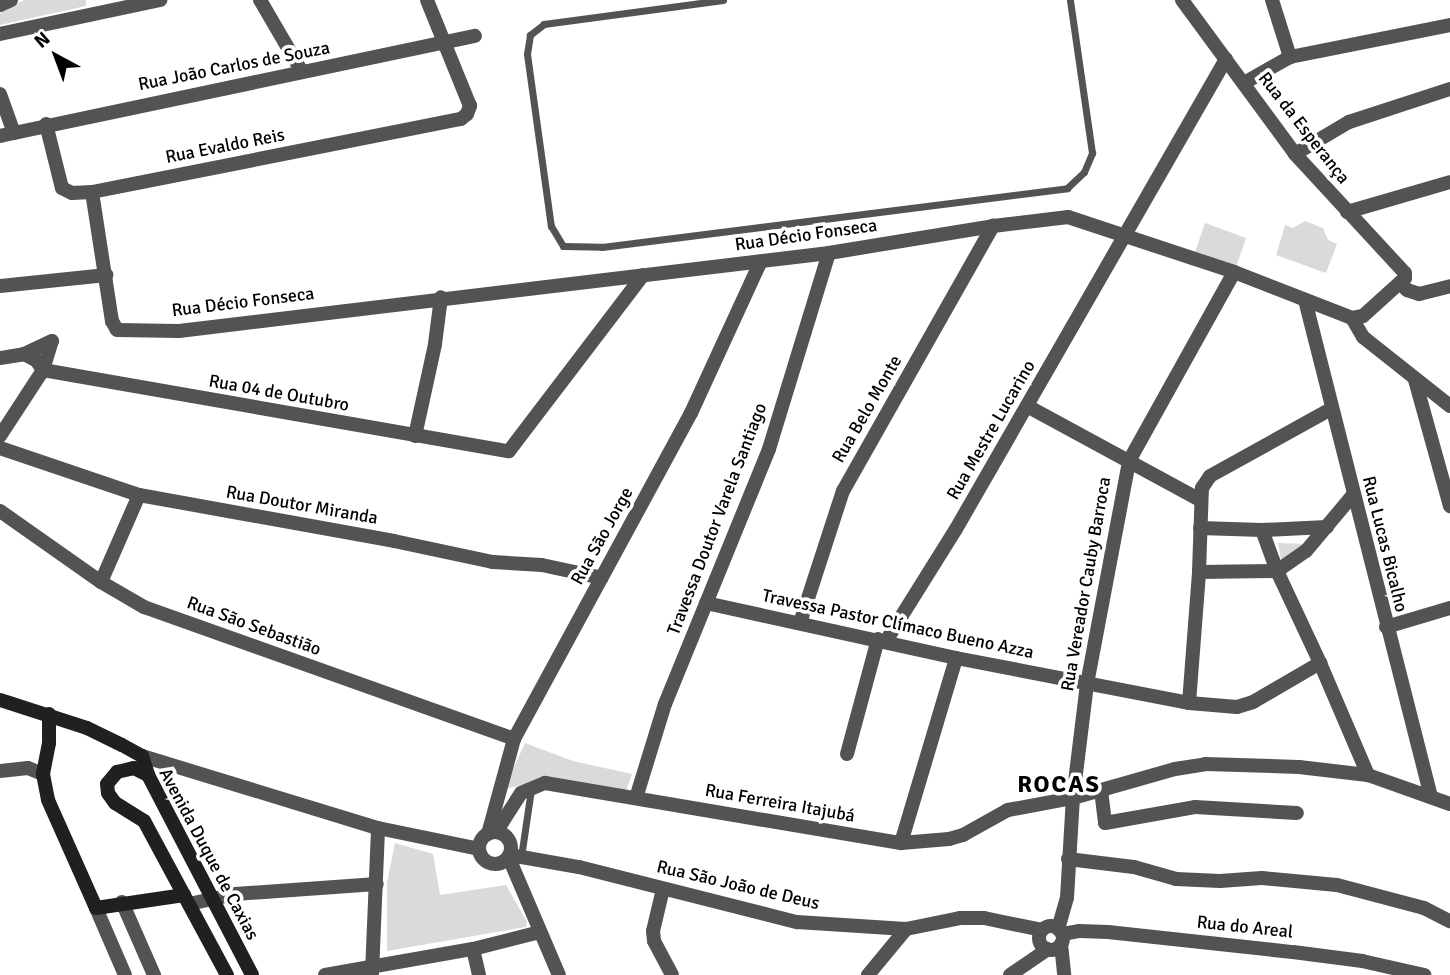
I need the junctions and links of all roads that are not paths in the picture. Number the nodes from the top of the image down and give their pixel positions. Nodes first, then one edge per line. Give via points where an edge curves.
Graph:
1 (11, 0) edge
2 (160, 0) edge
3 (260, 0) edge
4 (427, 0) edge
5 (723, 0) edge
6 (1070, 0) edge
7 (1182, 0) edge
8 (1272, 0) edge
9 (0, 5) edge
10 (95, 5) edge
11 (1450, 25) edge
12 (0, 34) edge
13 (475, 36) dead end
14 (445, 44) junction
15 (1290, 57) junction
16 (1226, 59) junction
17 (302, 72) junction
18 (1244, 83) junction
19 (1450, 89) edge
20 (0, 94) edge
21 (46, 124) junction
22 (7, 134) edge
23 (1295, 154) junction
24 (1450, 182) edge
25 (92, 192) junction
26 (1347, 212) junction
27 (993, 226) junction
28 (1126, 235) junction
29 (829, 253) junction
30 (761, 261) junction
31 (1234, 271) junction
32 (106, 275) junction
33 (643, 275) junction
34 (1402, 278) junction
35 (0, 286) edge
36 (1450, 286) edge
37 (440, 297) junction
38 (1305, 300) junction
39 (1352, 318) junction
40 (24, 354) junction
41 (0, 358) edge
42 (43, 370) junction
43 (1415, 380) junction
44 (1027, 405) junction
45 (1450, 405) edge
46 (1331, 410) junction
47 (0, 436) edge
48 (415, 436) junction
49 (0, 448) edge
50 (1128, 462) junction
51 (139, 495) junction
52 (1353, 495) junction
53 (1200, 498) junction
54 (1450, 506) edge
55 (0, 511) edge
56 (1327, 527) junction
57 (1200, 528) junction
58 (1262, 530) junction
59 (1277, 571) junction
60 (1199, 572) junction
61 (602, 578) junction
62 (102, 582) junction
63 (706, 603) junction
64 (1450, 608) edge
65 (800, 623) junction
66 (1386, 627) junction
67 (882, 640) junction
68 (956, 658) junction
69 (1320, 663) junction
70 (1087, 684) junction
71 (0, 700) edge
72 (1189, 703) junction
73 (49, 714) junction
74 (514, 739) junction
75 (847, 754) dead end
76 (142, 756) junction
77 (0, 771) edge
78 (43, 774) junction
79 (148, 775) junction
80 (1367, 775) junction
81 (532, 786) junction
82 (1101, 790) junction
83 (1431, 797) junction
84 (636, 798) junction
85 (1073, 798) junction
86 (1450, 804) edge
87 (1297, 813) dead end
88 (378, 828) junction
89 (492, 833) junction
90 (901, 843) junction
91 (479, 849) junction
92 (513, 857) junction
93 (1068, 859) junction
94 (377, 884) junction
95 (663, 889) junction
96 (212, 898) junction
97 (186, 899) junction
98 (122, 902) junction
99 (96, 908) junction
100 (1450, 920) edge
101 (906, 929) junction
102 (540, 932) junction
103 (1052, 940) junction
104 (473, 949) junction
105 (372, 970) edge
106 (125, 975) edge
107 (154, 975) edge
108 (227, 975) edge
109 (252, 975) edge
110 (325, 975) edge
111 (479, 975) edge
112 (559, 975) edge
113 (672, 975) edge
114 (868, 975) edge
115 (1010, 975) edge
116 (1063, 975) edge
117 (1423, 975) edge

1 - 9 street
2 - 10 street
3 - 17 street
4 - 14 street
5 - 6 lane via 544,24 530,35 527,54 551,226 562,246 602,247 1068,188 1084,172 1092,153
7 - 16 street, Rua da Esperança
8 - 15 street
10 - 12 street
11 - 15 street
13 - 14 street, Rua João Carlos de Souza
14 - 17 street, Rua João Carlos de Souza
14 - 25 street, Rua Evaldo Reis via 470,106 461,119
15 - 18 street
16 - 18 street, Rua da Esperança
16 - 28 street, Rua Mestre Lucarino
17 - 21 street, Rua João Carlos de Souza
18 - 23 street, Rua da Esperança
19 - 23 street via 1349,122
20 - 22 street
21 - 22 street, Rua João Carlos de Souza
21 - 25 street, Rua Evaldo Reis via 62,188 72,193
23 - 26 street, Rua da Esperança
24 - 26 street
25 - 32 street
26 - 34 street, Rua da Esperança
27 - 28 street, Rua Décio Fonseca via 1068,218
27 - 29 street, Rua Décio Fonseca
27 - 65 street, Rua Belo Monte via 843,491
28 - 31 street, Rua Décio Fonseca
28 - 44 street, Rua Mestre Lucarino
29 - 30 street, Rua Décio Fonseca
29 - 63 street, Travessa Doutor Varela Santiago via 769,449
30 - 33 street, Rua Décio Fonseca
30 - 61 street, Rua São Jorge via 691,413
31 - 38 street, Rua Décio Fonseca
31 - 50 street, Rua Vereador Cauby Barroca
32 - 35 street
32 - 37 street, Rua Décio Fonseca via 117,330 178,331
33 - 37 street, Rua Décio Fonseca
33 - 48 street, Rua 04 de Outubro via 509,451
34 - 36 street via 1419,294
34 - 39 street via 1363,316
37 - 48 street
38 - 39 street, Rua Décio Fonseca
38 - 46 street, Rua Lucas Bicalho
39 - 43 street via 1363,337
40 - 41 street
40 - 42 street
40 - 42 street via 52,341
42 - 47 street
42 - 48 street, Rua 04 de Outubro
43 - 45 street
43 - 54 street
44 - 50 street
44 - 67 street, Rua Mestre Lucarino
46 - 52 street, Rua Lucas Bicalho
46 - 53 street via 1210,476
49 - 51 street, Rua Doutor Miranda
50 - 53 street
50 - 70 street, Rua Vereador Cauby Barroca
51 - 61 street, Rua Doutor Miranda
51 - 62 street
52 - 56 street
52 - 66 street, Rua Lucas Bicalho
53 - 57 street
55 - 62 street, Rua São Sebastião
56 - 58 street
56 - 59 street via 1306,551
57 - 58 street
57 - 60 street
58 - 59 street
59 - 60 street
59 - 69 street
60 - 72 street
61 - 74 street, Rua São Jorge
62 - 74 street, Rua São Sebastião via 144,607
63 - 65 street, Travessa Pastor Clímaco Bueno Azza
63 - 84 street, Travessa Doutor Varela Santiago via 665,704
64 - 66 street
65 - 67 street, Travessa Pastor Clímaco Bueno Azza
66 - 83 street, Rua Lucas Bicalho
67 - 68 street, Travessa Pastor Clímaco Bueno Azza
67 - 75 street, Rua Mestre Lucarino
68 - 70 street, Travessa Pastor Clímaco Bueno Azza
68 - 90 street
69 - 72 street, Travessa Pastor Clímaco Bueno Azza via 1237,707
69 - 80 street
70 - 72 street, Travessa Pastor Clímaco Bueno Azza
70 - 85 street, Rua Vereador Cauby Barroca
71 - 73 main road
73 - 76 main road
73 - 78 main road via 50,743
74 - 89 street, Rua São Jorge
76 - 79 main road
76 - 88 street
77 - 78 street via 28,768
78 - 99 main road via 48,800
79 - 96 main road, Avenida Duque de Caxias
79 - 97 main road, Avenida Duque de Caxias via 134,768 117,772 107,784 108,793 115,803 144,821
80 - 82 street, Rua Ferreira Itajubá via 1205,764
80 - 83 street, Rua Ferreira Itajubá
81 - 84 street, Rua Ferreira Itajubá via 545,783
81 - 89 street via 521,793
81 - 92 lane
82 - 85 street, Rua Ferreira Itajubá
82 - 87 street via 1105,823 1195,807
83 - 86 street, Rua Ferreira Itajubá
84 - 90 street, Rua Ferreira Itajubá
85 - 90 street, Rua Ferreira Itajubá via 1008,810 949,839
85 - 93 street, Rua Vereador Cauby Barroca
88 - 91 street
88 - 94 street
89 - 91 street via 481,840
89 - 92 street via 510,841
91 - 92 street via 481,857 495,865
92 - 95 street, Rua São João de Deus via 579,867
92 - 102 street
93 - 100 street via 1134,867 1176,879 1262,878 1337,885 1424,908
93 - 103 street, Rua Vereador Cauby Barroca via 1067,898
94 - 96 street
94 - 105 street
95 - 101 street, Rua São João de Deus via 797,922
95 - 113 street via 654,941
96 - 97 street
96 - 109 main road, Avenida Duque de Caxias
97 - 98 main road
97 - 108 main road, Avenida Duque de Caxias
98 - 99 main road
98 - 107 street
99 - 106 street
101 - 103 street, Rua São João de Deus via 960,918 1003,921
101 - 114 street
102 - 104 street
102 - 112 street
103 - 115 street, Rua Vereador Cauby Barroca
103 - 116 street
103 - 117 street, Rua do Areal via 1079,931 1108,933 1293,951
104 - 105 street
104 - 111 street
105 - 110 street

